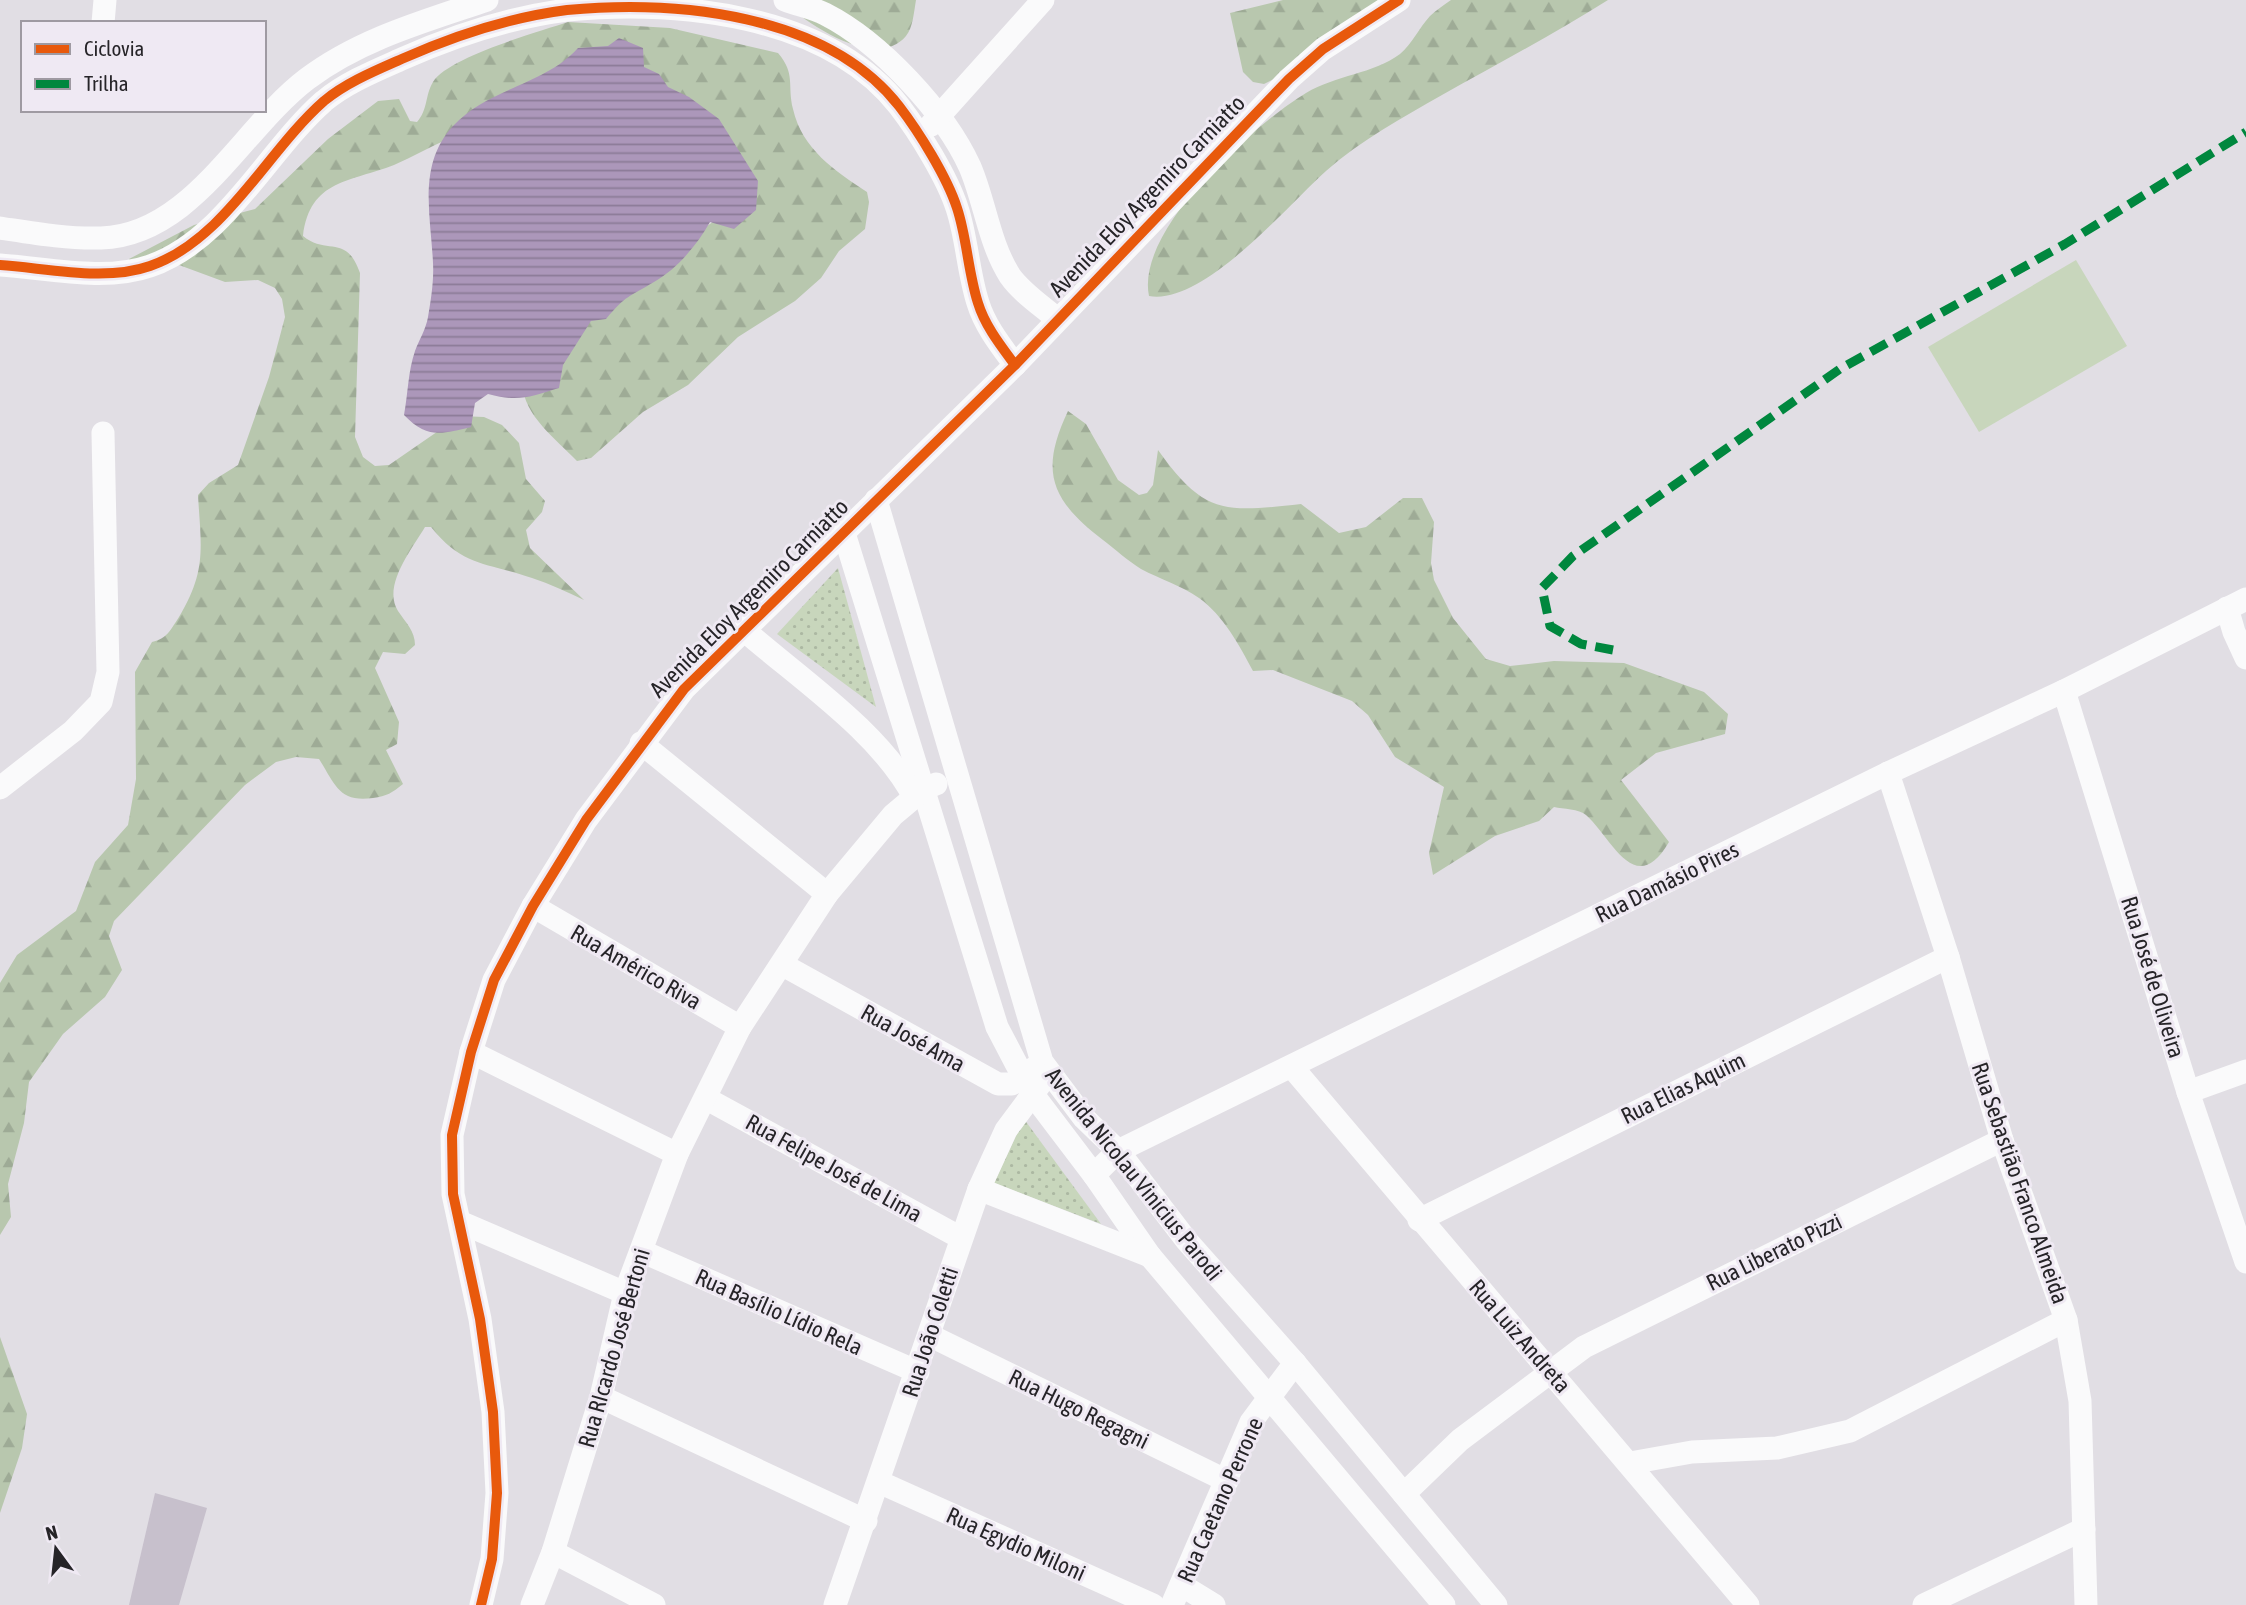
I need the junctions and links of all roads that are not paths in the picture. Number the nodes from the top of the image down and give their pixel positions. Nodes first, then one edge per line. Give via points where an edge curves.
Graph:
1 (105, 0) edge
2 (487, 0) edge
3 (785, 0) edge
4 (1044, 0) edge
5 (1399, 0) edge
6 (103, 21) edge
7 (940, 116) junction
8 (918, 137) junction
9 (0, 228) edge
10 (0, 265) edge
11 (1057, 319) junction
12 (1015, 365) junction
13 (103, 433) dead end
14 (876, 500) junction
15 (843, 530) junction
16 (2237, 603) edge
17 (744, 630) junction
18 (2246, 658) edge
19 (2064, 691) junction
20 (641, 743) junction
21 (1888, 773) junction
22 (956, 775) junction
23 (0, 788) edge
24 (919, 793) junction
25 (827, 894) junction
26 (533, 906) junction
27 (1948, 957) junction
28 (783, 965) junction
29 (740, 1027) junction
30 (471, 1052) junction
31 (1292, 1067) junction
32 (1047, 1068) junction
33 (2246, 1072) edge
34 (1026, 1084) junction
35 (2188, 1092) junction
36 (707, 1099) junction
37 (2002, 1140) junction
38 (1118, 1151) junction
39 (677, 1154) junction
40 (1094, 1175) junction
41 (979, 1189) junction
42 (1419, 1220) junction
43 (460, 1222) junction
44 (961, 1238) junction
45 (641, 1251) junction
46 (1150, 1256) junction
47 (2246, 1262) edge
48 (625, 1293) junction
49 (2067, 1320) junction
50 (931, 1336) junction
51 (1295, 1363) junction
52 (1550, 1371) junction
53 (918, 1372) junction
54 (1270, 1396) junction
55 (601, 1397) junction
56 (1630, 1463) junction
57 (1227, 1481) junction
58 (879, 1482) junction
59 (1404, 1494) junction
60 (866, 1521) junction
61 (2084, 1529) junction
62 (553, 1552) junction
63 (1178, 1595) edge
64 (481, 1605) edge
65 (532, 1605) edge
66 (654, 1605) edge
67 (835, 1605) edge
68 (1153, 1605) edge
69 (1214, 1605) edge
70 (1444, 1605) edge
71 (1496, 1605) edge
72 (1748, 1605) edge
73 (1924, 1605) edge
74 (2086, 1605) edge

1 - 6 street
2 - 9 street via 361,45 307,80 181,208 149,227 104,238
3 - 7 street via 825,14 856,35 903,75
4 - 7 street
5 - 11 street, Avenida Eloy Argemiro Carniatto via 1324,48 1289,79
7 - 8 street
7 - 11 street via 970,168 997,252 1012,279
8 - 10 street via 898,105 856,65 802,34 718,11 650,7 567,10 426,48 367,74 325,100 228,212 150,266 120,272
8 - 12 street via 957,207 979,307
11 - 12 street, Avenida Eloy Argemiro Carniatto
12 - 14 street, Avenida Eloy Argemiro Carniatto
13 - 23 street via 108,672 101,702 74,731
14 - 15 street, Avenida Eloy Argemiro Carniatto
14 - 22 street, Avenida Nicolau Vinicius Parodi
15 - 17 street, Avenida Eloy Argemiro Carniatto
15 - 24 street, Avenida Nicolau Vinicius Parodi
16 - 18 street
16 - 19 street, Rua Damásio Pires
17 - 20 street, Avenida Eloy Argemiro Carniatto via 684,689
17 - 24 street via 870,738
19 - 21 street, Rua Damásio Pires
19 - 35 street, Rua José de Oliveira
20 - 25 street
20 - 26 street, Avenida Eloy Argemiro Carniatto
21 - 27 street, Rua Sebastião Franco Almeida
21 - 31 street, Rua Damásio Pires
22 - 24 street
22 - 32 street, Avenida Nicolau Vinicius Parodi
24 - 25 street, Rua RIcardo José Bertoni via 879,831
24 - 34 street, Avenida Nicolau Vinicius Parodi via 997,1027
25 - 28 street, Rua RIcardo José Bertoni
26 - 29 street, Rua Américo Riva
26 - 30 street, Avenida Eloy Argemiro Carniatto via 494,980
27 - 37 street, Rua Sebastião Franco Almeida
27 - 42 street, Rua Elias Aquim
28 - 29 street, Rua RIcardo José Bertoni
28 - 34 street, Rua José Ama via 998,1084
29 - 36 street, Rua RIcardo José Bertoni
30 - 39 street
30 - 43 street, Avenida Eloy Argemiro Carniatto via 452,1135 453,1194
31 - 38 street, Rua Damásio Pires
31 - 42 street, Rua Luiz Andreta
32 - 34 street, Rua João Coletti
32 - 38 street, Avenida Nicolau Vinicius Parodi via 1084,1118
33 - 35 street
34 - 40 street, Avenida Nicolau Vinicius Parodi
34 - 41 street, Rua João Coletti
35 - 47 street, Rua José de Oliveira
36 - 39 street, Rua RIcardo José Bertoni
36 - 44 street, Rua Felipe José de Lima
37 - 49 street, Rua Sebastião Franco Almeida
37 - 52 street, Rua Liberato Pizzi via 1613,1330
38 - 40 street, Rua Damásio Pires
38 - 51 street, Avenida Nicolau Vinicius Parodi via 1187,1241
39 - 45 street, Rua RIcardo José Bertoni
40 - 46 street, Avenida Nicolau Vinicius Parodi
41 - 44 street, Rua João Coletti
41 - 46 street
42 - 52 street, Rua Luiz Andreta
43 - 48 street
43 - 64 street, Avenida Eloy Argemiro Carniatto via 493,1412 497,1493 492,1559
44 - 50 street, Rua João Coletti
45 - 48 street, Rua RIcardo José Bertoni
45 - 53 street, Rua Basílio Lídio Rela
46 - 54 street, Avenida Nicolau Vinicius Parodi
48 - 55 street, Rua RIcardo José Bertoni
49 - 56 street via 1850,1431 1777,1448 1692,1452
49 - 61 street, Rua Sebastião Franco Almeida via 2080,1401
50 - 53 street, Rua João Coletti
50 - 57 street, Rua Hugo Regagni
51 - 54 street, Rua Caetano Perrone
51 - 59 street, Avenida Nicolau Vinicius Parodi
52 - 56 street, Rua Luiz Andreta
52 - 59 street, Rua Liberato Pizzi via 1460,1440
53 - 58 street, Rua João Coletti
54 - 57 street, Rua Caetano Perrone via 1251,1422
54 - 70 street, Avenida Nicolau Vinicius Parodi via 1336,1481
55 - 60 street
55 - 62 street, Rua RIcardo José Bertoni
56 - 72 street, Rua Luiz Andreta
57 - 63 street, Rua Caetano Perrone
58 - 60 street, Rua João Coletti
58 - 68 street, Rua Egydio Miloni
59 - 71 street, Avenida Nicolau Vinicius Parodi
60 - 67 street, Rua João Coletti
61 - 73 street
61 - 74 street, Rua Sebastião Franco Almeida
62 - 65 street, Rua RIcardo José Bertoni
62 - 66 street
63 - 69 street

